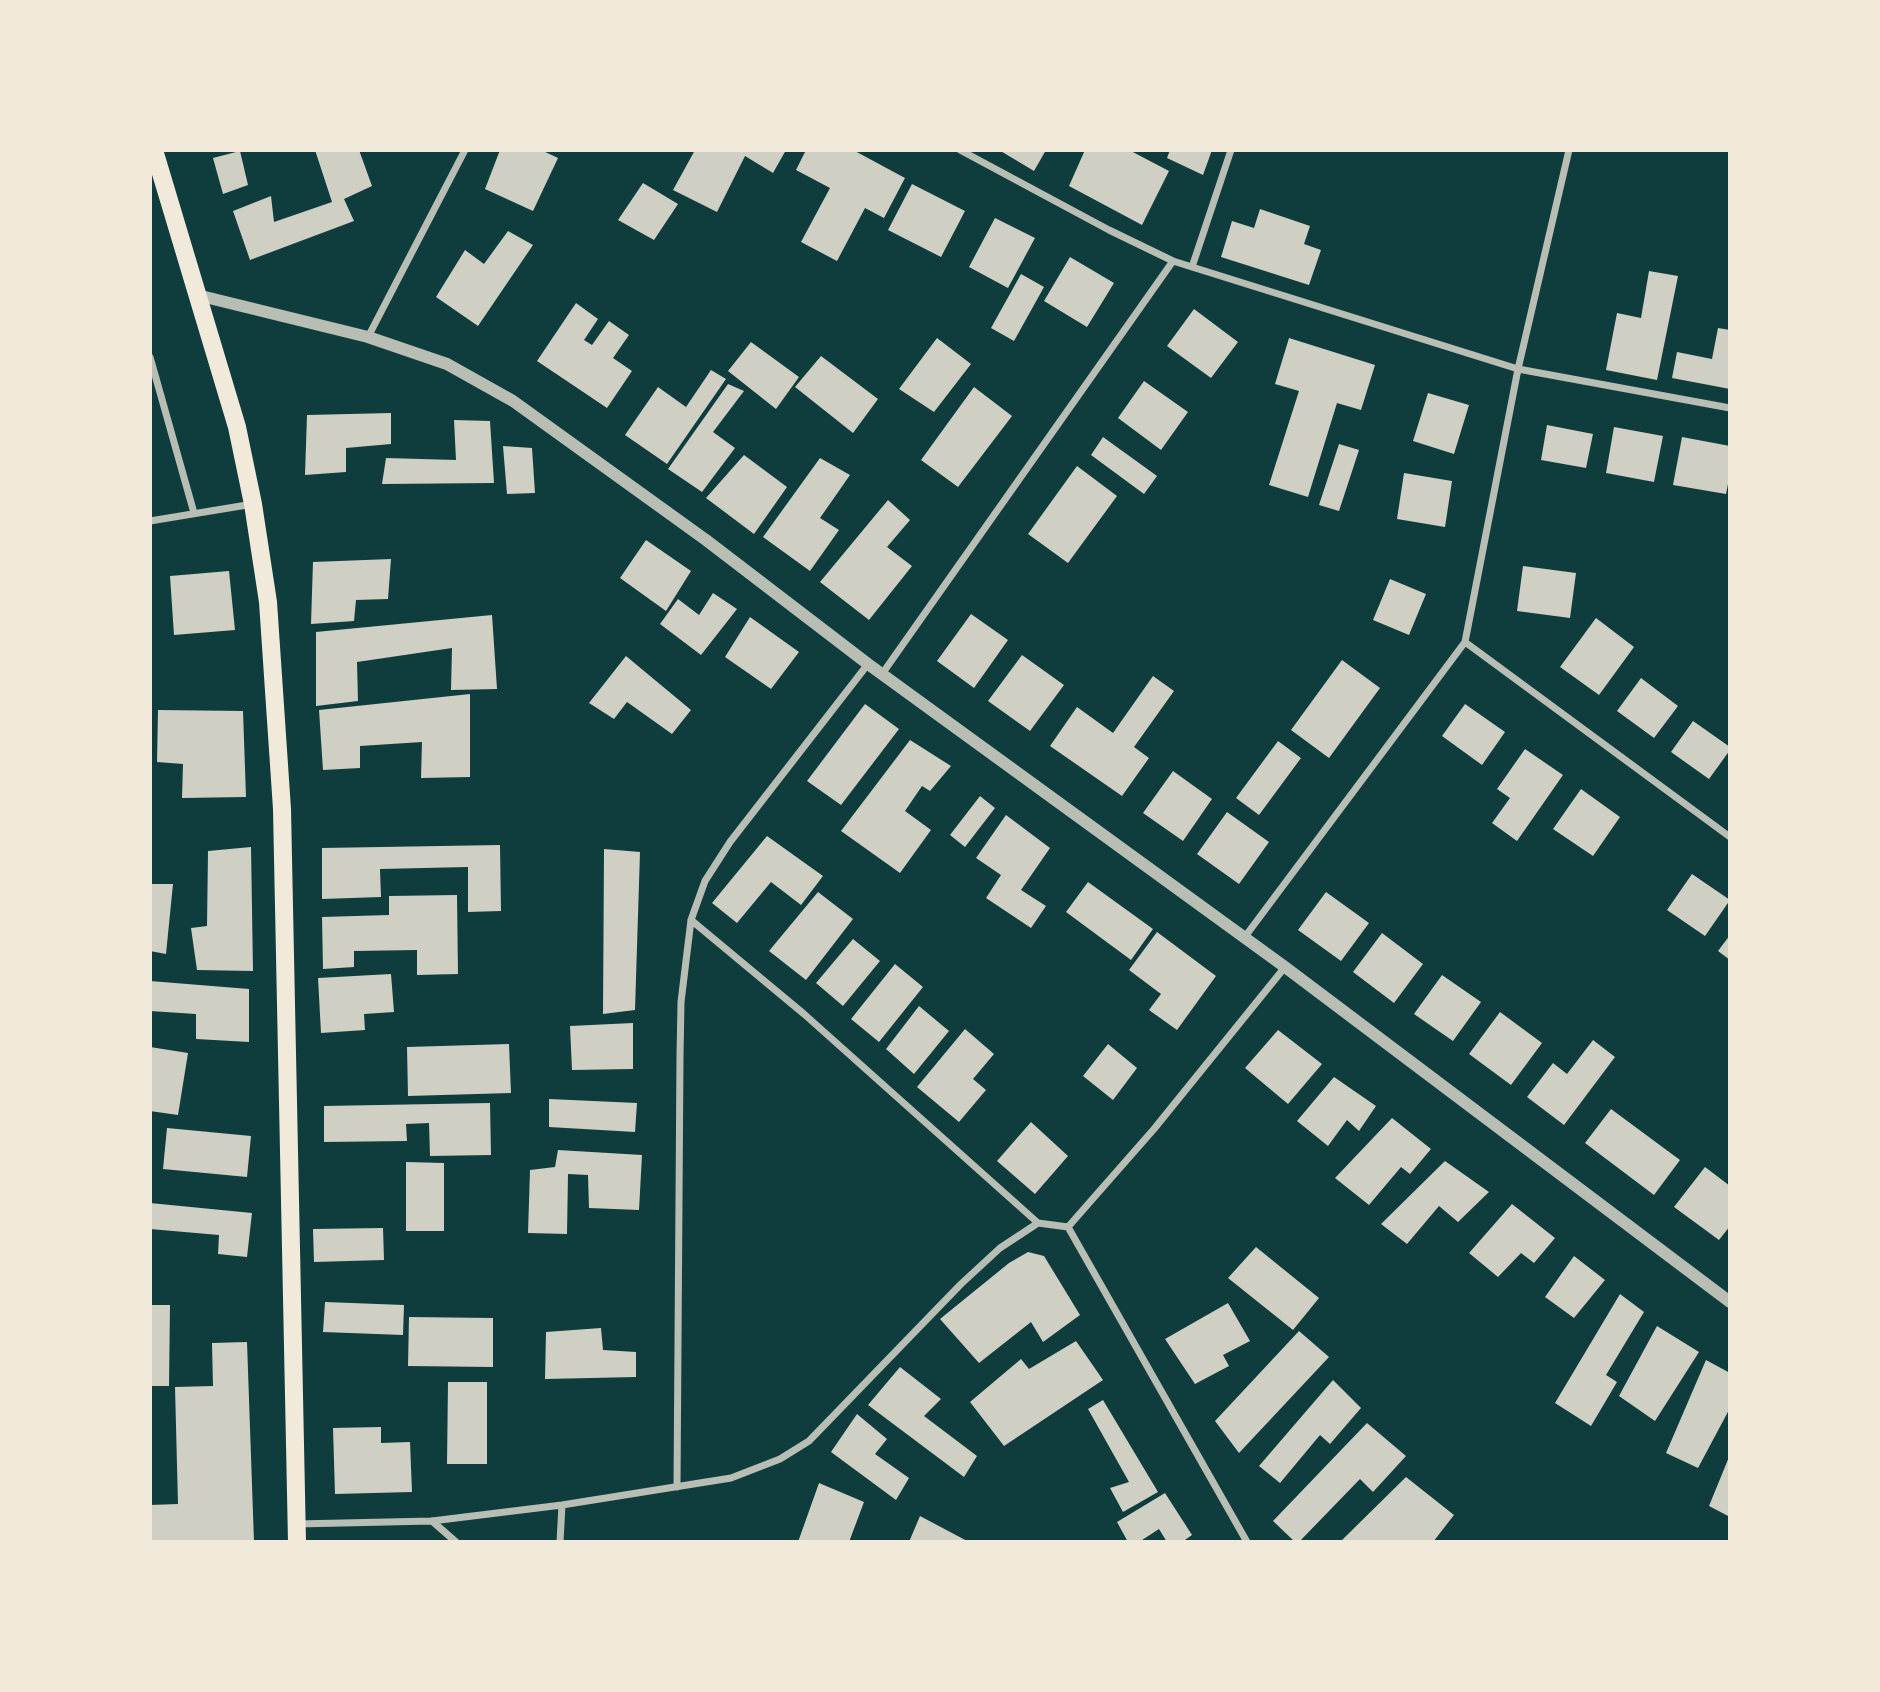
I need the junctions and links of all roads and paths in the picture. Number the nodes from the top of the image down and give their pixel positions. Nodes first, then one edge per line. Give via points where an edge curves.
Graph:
1 (154, 150) edge
2 (465, 150) edge
3 (960, 150) edge
4 (1231, 150) edge
5 (1569, 150) edge
6 (1173, 261) junction
7 (1192, 267) junction
8 (197, 295) junction
9 (368, 337) junction
10 (150, 358) edge
11 (1518, 369) junction
12 (1730, 408) edge
13 (253, 504) junction
14 (194, 513) junction
15 (150, 521) edge
16 (1465, 642) junction
17 (868, 664) junction
18 (882, 674) junction
19 (1730, 837) edge
20 (691, 920) junction
21 (1244, 938) junction
22 (1285, 967) junction
23 (1038, 1223) junction
24 (1068, 1227) junction
25 (1730, 1302) edge
26 (677, 1487) junction
27 (562, 1505) junction
28 (432, 1521) junction
29 (297, 1533) edge
30 (456, 1542) edge
31 (560, 1542) edge
32 (1247, 1542) edge

1 - 8 main road
2 - 9 street
3 - 6 street
4 - 7 street
5 - 11 street
6 - 7 street
6 - 18 street
7 - 11 street
8 - 9 street
8 - 13 main road via 237,428
9 - 17 street via 447,364 513,401
10 - 14 street
11 - 12 street
11 - 16 street
13 - 14 street
13 - 29 main road via 268,602 282,796
14 - 15 street
16 - 19 street
16 - 21 street
17 - 18 street
17 - 20 street via 730,842 705,881
18 - 21 street
20 - 23 street
20 - 26 street via 681,1002
21 - 22 street
22 - 24 street
22 - 25 street
23 - 24 street
23 - 26 street via 1000,1248 961,1284 809,1441 780,1459 731,1478
24 - 32 street
26 - 27 street
27 - 28 street
27 - 31 street
28 - 29 street
28 - 30 street

